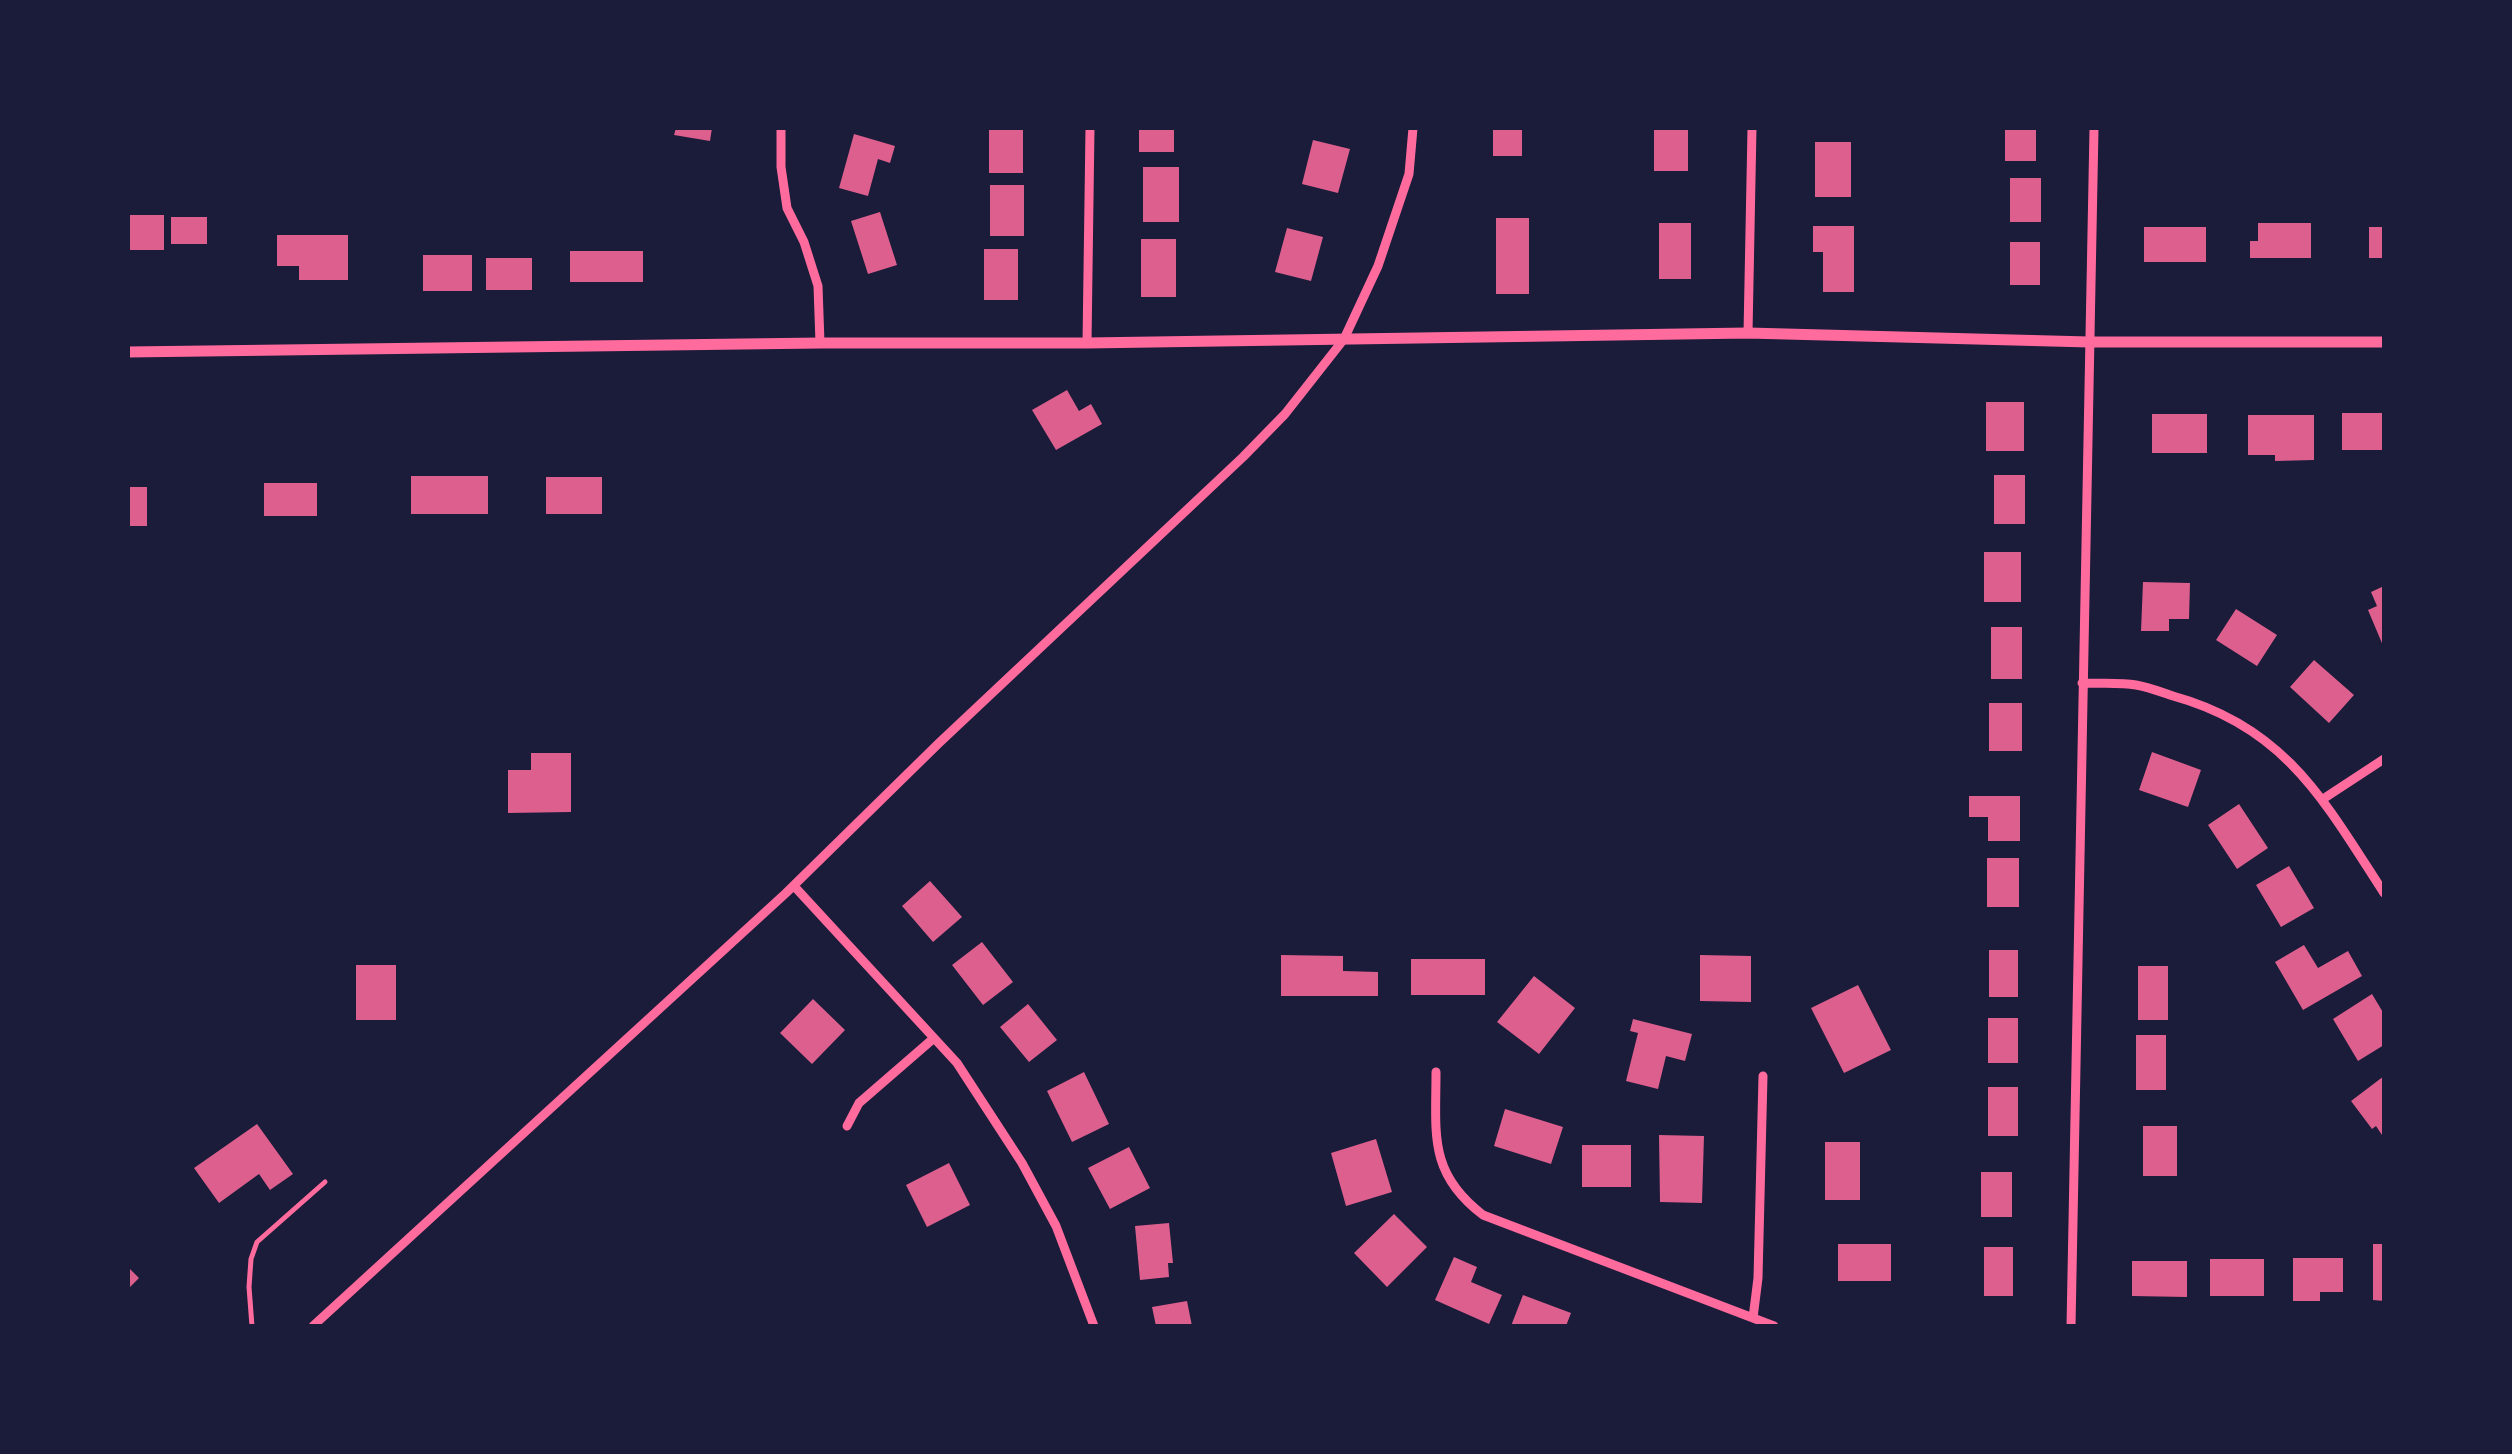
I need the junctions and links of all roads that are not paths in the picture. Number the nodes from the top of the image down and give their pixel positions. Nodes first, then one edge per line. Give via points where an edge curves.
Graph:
1 (781, 128) edge
2 (1090, 128) edge
3 (1413, 128) edge
4 (1752, 128) edge
5 (2094, 128) edge
6 (1748, 333) junction
7 (1344, 339) junction
8 (2089, 342) junction
9 (2384, 342) edge
10 (820, 343) junction
11 (1087, 343) junction
12 (128, 352) edge
13 (2082, 683) junction
14 (2384, 759) edge
15 (2323, 799) junction
16 (794, 886) junction
17 (2384, 894) edge
18 (934, 1038) junction
19 (1436, 1072) dead end
20 (1764, 1076) dead end
21 (848, 1126) dead end
22 (324, 1182) dead end
23 (1753, 1318) junction
24 (252, 1326) edge
25 (313, 1326) edge
26 (1094, 1326) edge
27 (1774, 1326) edge
28 (2071, 1326) edge

1 - 10 street via 787,208 818,286
2 - 11 street
3 - 7 street via 1409,174
4 - 6 street
5 - 8 street
6 - 7 street
6 - 8 street
7 - 11 street
7 - 16 street via 1243,456
8 - 9 street
8 - 13 street
10 - 11 street
10 - 12 street
13 - 15 street via 2136,685 2195,702 2249,728
13 - 28 street
14 - 15 street
15 - 17 street
16 - 18 street
16 - 25 street
18 - 21 street via 859,1103
18 - 26 street via 1022,1163 1056,1226
19 - 23 street via 1440,1159 1463,1200 1483,1215
20 - 23 street
22 - 24 lane via 257,1242 249,1287
23 - 27 street

